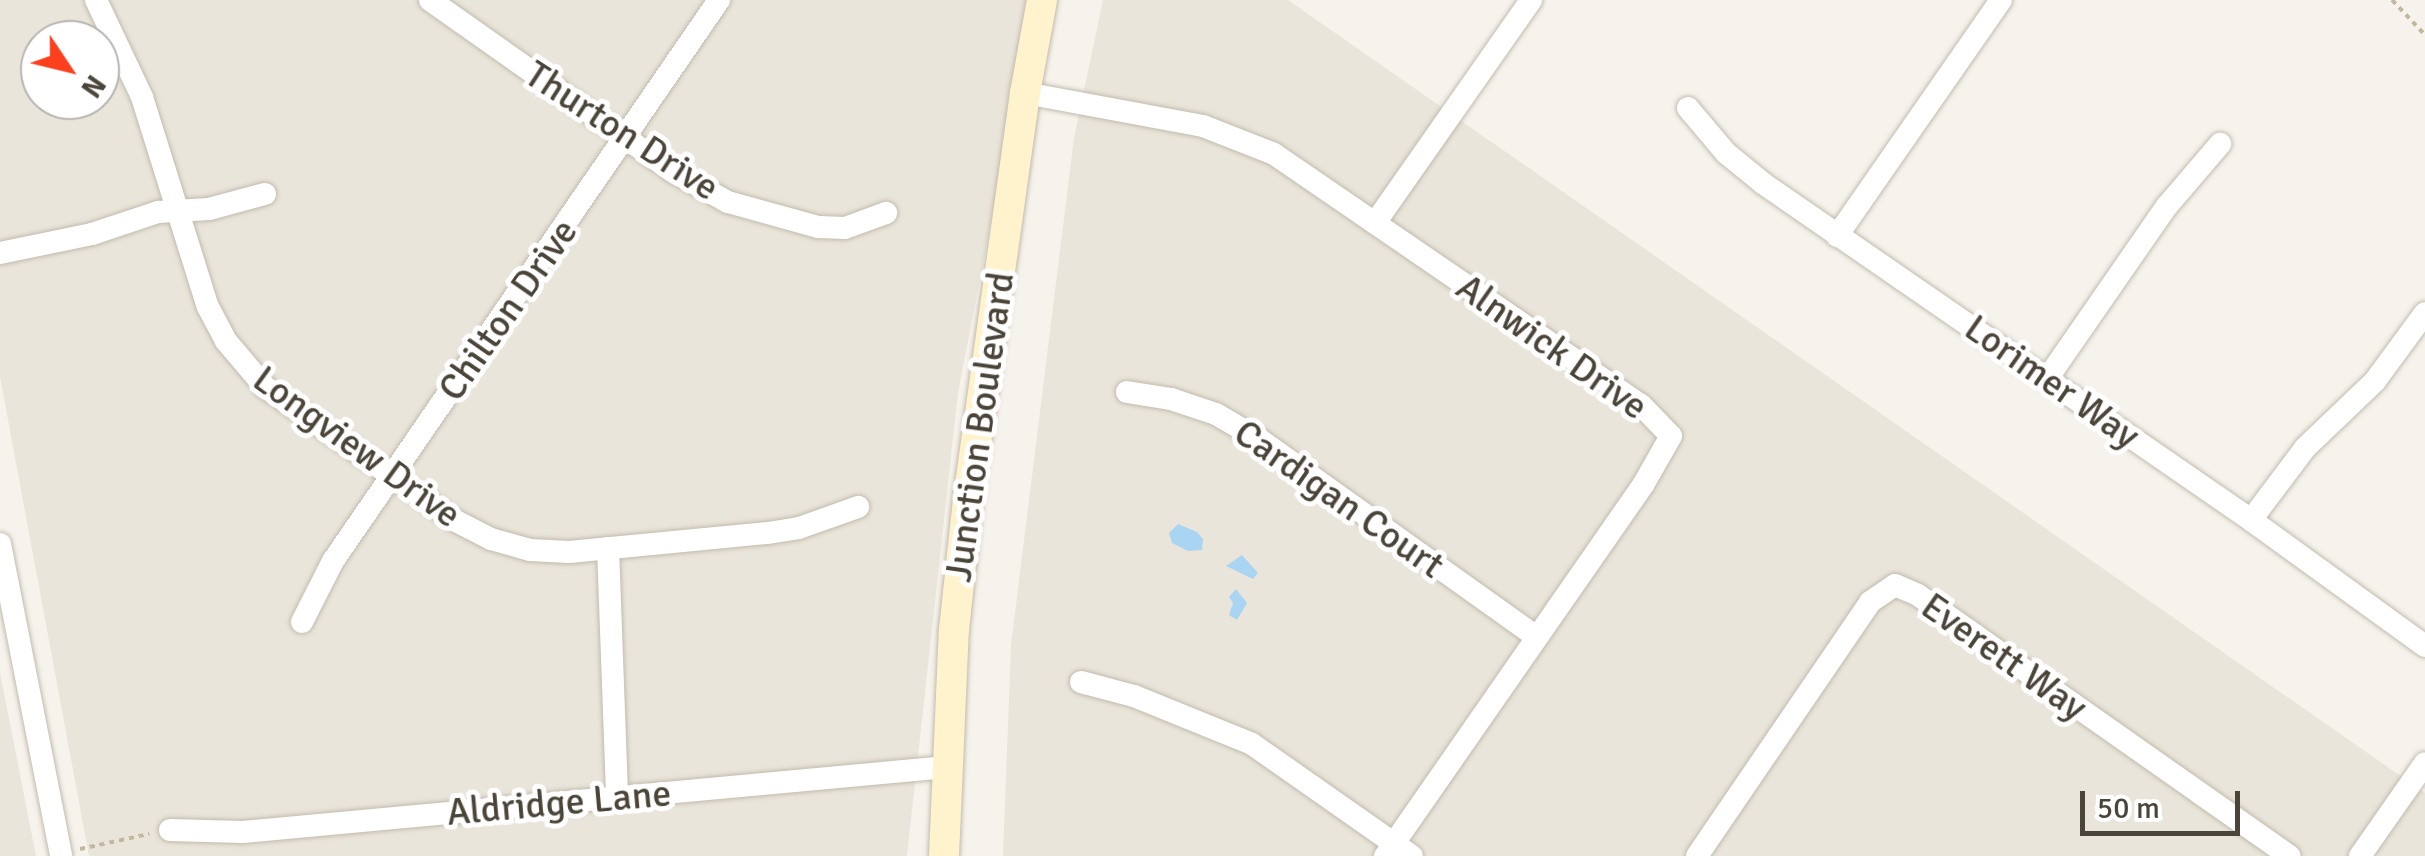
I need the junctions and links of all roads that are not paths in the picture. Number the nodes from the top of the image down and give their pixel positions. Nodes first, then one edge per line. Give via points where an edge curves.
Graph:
1 (96, 0) edge
2 (430, 0) edge
3 (718, 0) edge
4 (1042, 0) edge
5 (2001, 0) edge
6 (1524, 2) edge
7 (1025, 93) junction
8 (1688, 108) dead end
9 (625, 139) junction
10 (2220, 144) dead end
11 (265, 194) dead end
12 (180, 210) junction
13 (886, 212) dead end
14 (1376, 224) junction
15 (1837, 236) junction
16 (0, 253) edge
17 (2425, 313) edge
18 (2047, 379) junction
19 (1127, 392) dead end
20 (392, 477) junction
21 (858, 508) dead end
22 (2251, 520) junction
23 (0, 544) edge
24 (608, 548) junction
25 (302, 622) dead end
26 (1537, 637) junction
27 (2425, 646) edge
28 (1081, 682) dead end
29 (2425, 763) edge
30 (947, 767) junction
31 (617, 798) junction
32 (170, 830) road end
33 (1397, 852) edge
34 (61, 855) edge
35 (944, 856) edge
36 (1698, 856) edge
37 (2289, 856) edge
38 (2360, 856) edge

1 - 12 street, Longview Drive via 142,97
2 - 9 street, Thurton Drive
3 - 9 street, Chilton Drive
4 - 7 main road, Junction Boulevard
5 - 15 street
6 - 14 street
7 - 14 street, Alnwick Drive via 1161,116 1244,140 1304,172
7 - 30 main road, Junction Boulevard via 968,499
8 - 15 street, Lorimer Way via 1726,153
9 - 13 street, Thurton Drive via 698,188 789,221 845,228
9 - 20 street, Chilton Drive
10 - 18 street via 2167,206
11 - 12 street
12 - 16 street
12 - 20 street, Longview Drive via 208,308 242,364
14 - 26 street, Alnwick Drive via 1641,404 1671,436
15 - 18 street, Lorimer Way
17 - 22 street via 2375,381 2305,448
18 - 22 street, Lorimer Way
19 - 26 street, Cardigan Court via 1216,414 1259,439
20 - 24 street, Longview Drive via 491,540 530,550
20 - 25 street, Chilton Drive via 332,561
21 - 24 street, Longview Drive via 799,528
22 - 27 street, Lorimer Way
23 - 34 street
24 - 31 street
26 - 33 street, Alnwick Drive
28 - 33 street via 1252,744
29 - 38 street
30 - 31 street, Aldridge Lane
30 - 35 main road, Junction Boulevard
31 - 32 street, Aldridge Lane via 243,832
36 - 37 street, Everett Way via 1870,602 1894,585 1918,594

